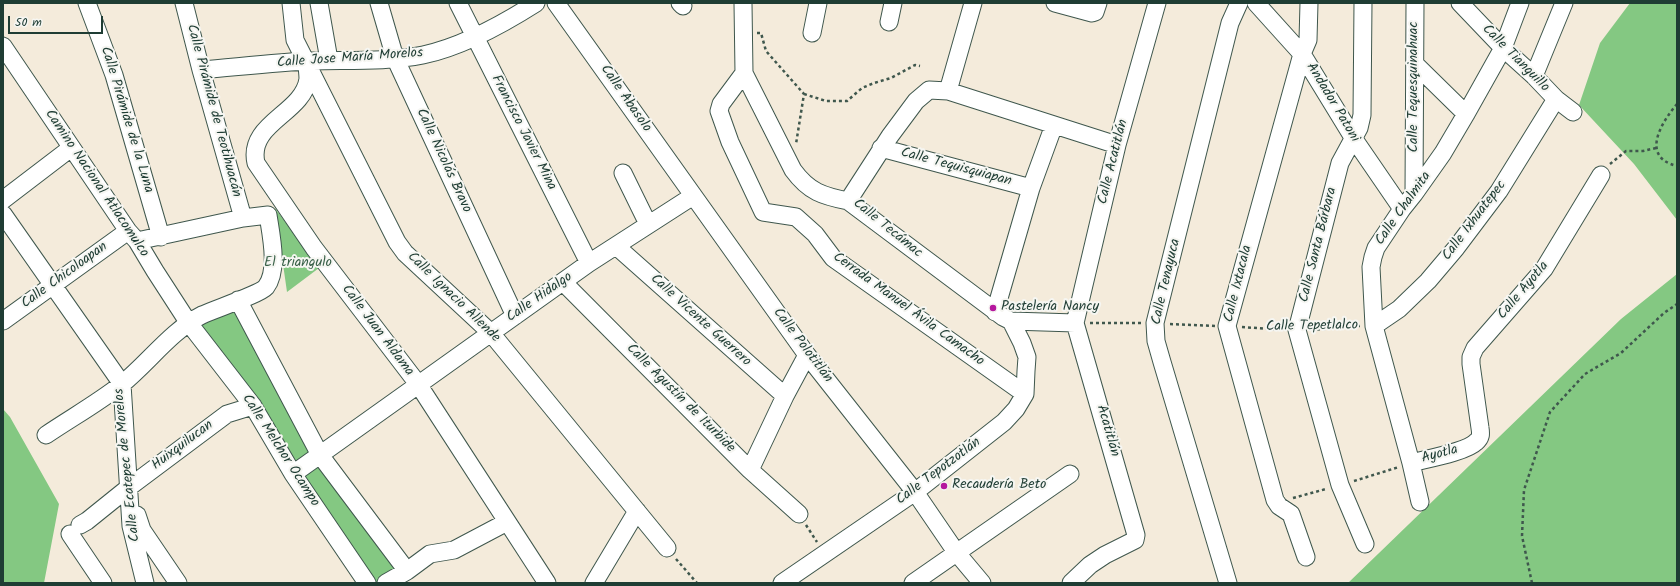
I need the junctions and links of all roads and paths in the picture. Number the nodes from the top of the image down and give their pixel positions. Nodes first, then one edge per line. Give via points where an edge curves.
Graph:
1 (87, 3) edge
2 (184, 3) edge
3 (291, 3) edge
4 (319, 3) edge
5 (379, 3) edge
6 (458, 3) edge
7 (536, 3) edge
8 (556, 3) edge
9 (743, 3) edge
10 (818, 3) edge
11 (893, 3) edge
12 (973, 3) edge
13 (1055, 3) edge
14 (1098, 3) edge
15 (1157, 3) edge
16 (1239, 3) edge
17 (1256, 3) edge
18 (1309, 3) edge
19 (1363, 3) edge
20 (1415, 3) edge
21 (1460, 3) edge
22 (1520, 3) edge
23 (1564, 3) edge
24 (889, 22) dead end
25 (812, 33) dead end
26 (474, 36) junction
27 (743, 36) junction
28 (1503, 48) junction
29 (1302, 54) junction
30 (6, 57) edge
31 (395, 58) junction
32 (329, 60) junction
33 (307, 61) junction
34 (1415, 64) junction
35 (920, 66) dead end
36 (201, 70) junction
37 (744, 73) junction
38 (1534, 76) junction
39 (948, 91) junction
40 (804, 94) junction
41 (1556, 99) junction
42 (1677, 104) edge
43 (1573, 112) dead end
44 (1466, 114) junction
45 (1054, 125) junction
46 (1354, 139) junction
47 (1117, 145) junction
48 (796, 147) dead end
49 (71, 148) junction
50 (881, 148) junction
51 (1656, 148) junction
52 (1677, 166) edge
53 (623, 173) dead end
54 (1601, 175) joint
55 (1031, 188) junction
56 (1414, 194) junction
57 (693, 196) junction
58 (3, 200) edge
59 (848, 201) junction
60 (1402, 209) junction
61 (3, 214) edge
62 (243, 218) junction
63 (648, 224) junction
64 (133, 236) junction
65 (161, 237) junction
66 (616, 246) junction
67 (589, 263) junction
68 (563, 282) junction
69 (53, 284) junction
70 (238, 300) junction
71 (1677, 304) edge
72 (995, 312) junction
73 (515, 316) junction
74 (3, 321) edge
75 (1011, 321) junction
76 (188, 322) junction
77 (1075, 323) junction
78 (1155, 323) junction
79 (1227, 326) junction
80 (1374, 326) junction
81 (1297, 330) junction
82 (491, 333) junction
83 (807, 355) junction
84 (122, 384) junction
85 (418, 384) junction
86 (1025, 394) junction
87 (785, 396) junction
88 (253, 406) junction
89 (46, 436) dead end
90 (1470, 447) joint
91 (320, 455) junction
92 (1411, 463) junction
93 (750, 470) junction
94 (293, 474) junction
95 (1070, 474) dead end
96 (128, 488) junction
97 (915, 492) junction
98 (1420, 502) dead end
99 (637, 511) junction
100 (799, 514) joint
101 (507, 522) junction
102 (1365, 544) dead end
103 (667, 548) joint
104 (956, 552) junction
105 (825, 554) junction
106 (1306, 557) dead end
107 (407, 571) junction
108 (103, 583) edge
109 (145, 583) edge
110 (178, 583) edge
111 (367, 583) edge
112 (386, 583) edge
113 (547, 583) edge
114 (594, 583) edge
115 (697, 583) edge
116 (782, 583) edge
117 (913, 583) edge
118 (982, 583) edge
119 (1071, 583) edge
120 (1228, 583) edge
121 (1532, 583) edge

1 - 65 street, Calle Pirámide de la Luna via 114,75
2 - 36 street, Calle Pirámide de Teotihuacán
3 - 33 street, Calle Ignacio Allende via 295,40
4 - 32 street
5 - 31 street, Calle Nicolás Bravo
6 - 26 street, Francisco Javier Mina
7 - 26 street, Calle Jose María Morelos via 514,17
8 - 57 street, Calle Abasolo
9 - 27 street
10 - 25 street
11 - 24 street
12 - 39 street
13 - 14 street via 1092,13 1095,12
15 - 47 street, Calle Acatitlán
16 - 78 street, Calle Tenayuca via 1230,23
17 - 29 street, Andador Patoni
18 - 29 street, Calle Ixtacala via 1308,40
19 - 46 street, Calle Santa Bárbara via 1362,116
20 - 34 street, Calle Tequesquinahuac
21 - 28 street, Calle Tianguillo
22 - 28 street, Calle Chalmita
23 - 38 street
26 - 31 street, Calle Jose María Morelos via 442,50
26 - 67 street, Francisco Javier Mina
27 - 37 street
27 - 40 path via 760,33 766,51
28 - 38 street, Calle Tianguillo
28 - 44 street, Calle Chalmita
29 - 46 street, Andador Patoni
29 - 79 street, Calle Ixtacala
30 - 49 street, Camino Nacional Atlacomulco
31 - 32 street, Calle Jose María Morelos
31 - 73 street, Calle Nicolás Bravo
32 - 33 street, Calle Jose María Morelos
33 - 36 street, Calle Jose María Morelos
33 - 82 street, Calle Ignacio Allende via 397,242 405,253
33 - 85 street, Calle Juan Aldama via 308,80 305,88 300,97 260,136 255,146 256,162 314,248
34 - 44 street
34 - 56 street, Calle Tequesquinahuac
35 - 40 path via 862,88 847,101 826,101
36 - 62 street, Calle Pirámide de Teotihuacán
37 - 59 street via 801,181 811,190
37 - 86 street, Cerrada Manuel Ávila Camacho via 719,107 719,111 730,142 763,212 796,217 815,234 833,258
38 - 41 street, Calle Tianguillo
39 - 45 street, Calle Tecámac
39 - 50 street, Calle Tecámac via 926,92 916,101
40 - 48 path
41 - 43 street, Calle Tianguillo
41 - 80 street, Calle Ixhuatepec via 1499,191 1456,248 1428,282 1399,309
42 - 51 path via 1660,128
44 - 56 street, Calle Chalmita
45 - 47 street, Calle Tecámac
45 - 55 street
46 - 60 street, Andador Patoni
46 - 81 street, Calle Santa Bárbara via 1340,162
47 - 77 street, Calle Acatitlán
49 - 58 street
49 - 64 street, Camino Nacional Atlacomulco
50 - 55 street, Calle Tequisquiapan
50 - 59 street, Calle Tecámac
51 - 52 path via 1662,160
51 - 54 path via 1626,151
53 - 63 street
54 - 90 street, Calle Ayotla via 1544,269 1475,348 1471,364 1481,434
55 - 72 street
56 - 60 street, Calle Chalmita
57 - 63 street, Calle Hidalgo
57 - 83 street, Calle Polotitlán
59 - 72 street, Calle Tecámac
60 - 80 street, Calle Chalmita via 1373,256 1371,267
61 - 69 street, Calle Ecatepec de Morelos
62 - 65 street
62 - 70 street via 268,215 273,268 269,281 260,292
63 - 66 street, Calle Hidalgo
64 - 65 street
64 - 69 street, Calle Chicoloapan
64 - 76 street, Camino Nacional Atlacomulco
66 - 67 street, Calle Hidalgo
66 - 87 street, Calle Vicente Guerrero
67 - 68 street, Calle Hidalgo
68 - 73 street, Calle Hidalgo
68 - 93 street, Calle Agustín de Iturbide
69 - 74 street, Calle Chicoloapan
69 - 84 street, Calle Ecatepec de Morelos
70 - 76 street
70 - 91 street
71 - 121 path via 1621,353 1585,374 1550,412 1524,490 1522,536
72 - 75 street, Calle Tecámac
73 - 82 street, Calle Hidalgo
75 - 77 street
75 - 86 street, Calle Tepotzotlán via 1027,357
76 - 84 street
76 - 88 street, Calle Melchor Ocampo
77 - 78 path, Calle Tepetlalco
77 - 119 street, Acatitlán via 1136,535 1135,540 1105,555
78 - 79 path, Calle Tepetlalco
78 - 120 street, Calle Tenayuca via 1156,341
79 - 81 path, Calle Tepetlalco
79 - 106 street, Calle Ixtacala via 1275,500 1291,514
80 - 81 path, Calle Tepetlalco
80 - 92 street, Calle Chalmita
81 - 102 street, Calle Santa Bárbara via 1340,485
82 - 85 street, Calle Hidalgo
82 - 99 street, Calle Ignacio Allende
83 - 87 street
83 - 97 street, Calle Polotitlán
84 - 89 street
84 - 96 street, Calle Ecatepec de Morelos
85 - 91 street, Calle Hidalgo
85 - 101 street, Calle Juan Aldama
86 - 97 street, Calle Tepotzotlán via 1004,422
87 - 93 street
88 - 94 street, Calle Melchor Ocampo
88 - 96 street, Huixquilucan via 226,414
90 - 92 street, Ayotla
91 - 94 street, Calle Hidalgo
91 - 107 street
92 - 98 street, Calle Chalmita
93 - 100 street, Calle Agustín de Iturbide
94 - 111 street, Calle Melchor Ocampo
95 - 104 street
96 - 108 street, Huixquilucan via 75,530
96 - 109 street, Calle Ecatepec de Morelos via 131,526
96 - 110 street via 142,530
97 - 104 street, Calle Polotitlán
97 - 105 street, Calle Tepotzotlán
99 - 103 street, Calle Ignacio Allende
99 - 114 street
100 - 105 path
101 - 107 street via 449,551 430,554
101 - 113 street, Calle Juan Aldama
103 - 115 path
104 - 117 street
104 - 118 street, Calle Polotitlán
105 - 116 street, Calle Tepotzotlán
107 - 112 street

